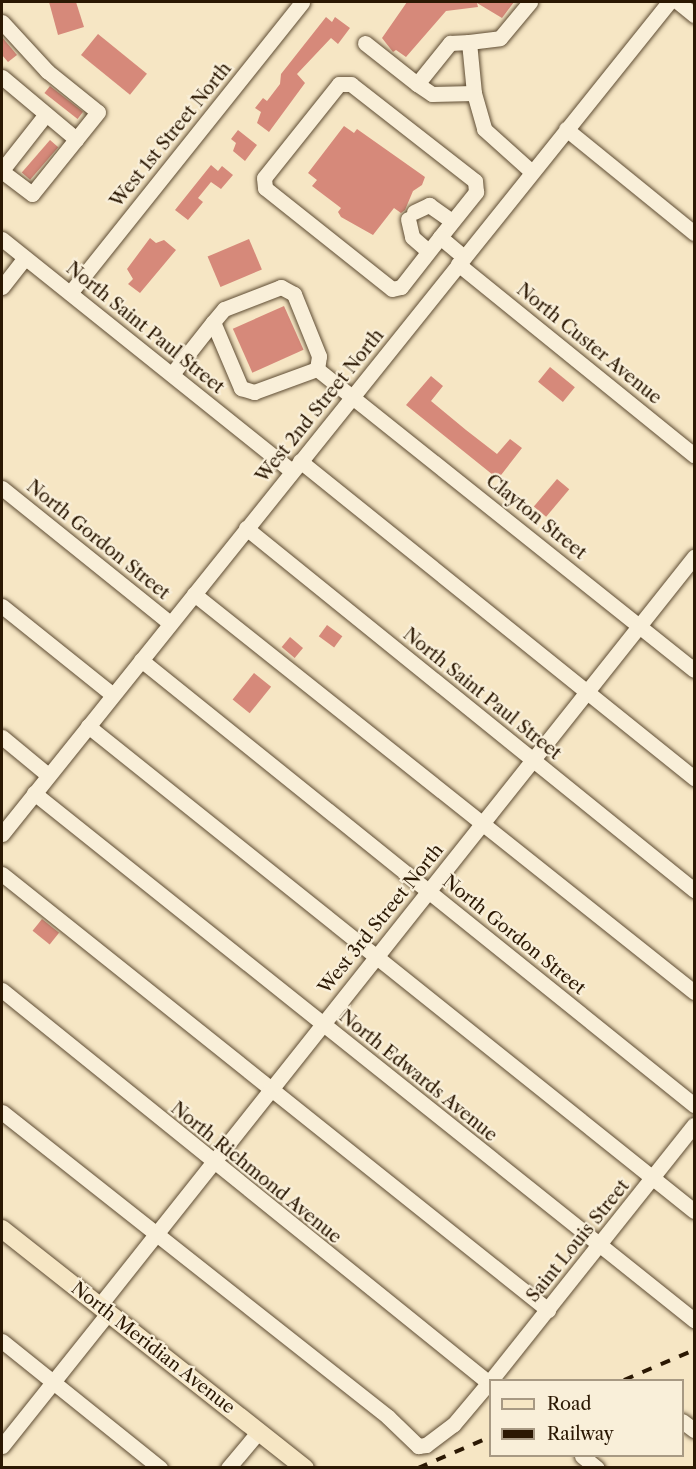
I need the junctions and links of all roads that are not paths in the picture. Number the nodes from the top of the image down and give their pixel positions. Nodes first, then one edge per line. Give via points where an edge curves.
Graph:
1 (302, 2) edge
2 (530, 2) edge
3 (669, 2) edge
4 (678, 2) edge
5 (694, 15) edge
6 (2, 22) edge
7 (469, 42) junction
8 (365, 43) dead end
9 (2, 77) edge
10 (417, 84) junction
11 (474, 93) junction
12 (46, 114) junction
13 (566, 129) junction
14 (76, 139) junction
15 (2, 171) edge
16 (532, 172) junction
17 (452, 221) junction
18 (694, 233) edge
19 (440, 237) junction
20 (2, 239) edge
21 (428, 251) junction
22 (25, 258) junction
23 (461, 260) junction
24 (2, 287) edge
25 (70, 293) junction
26 (213, 322) junction
27 (317, 369) junction
28 (172, 375) junction
29 (352, 396) junction
30 (694, 455) edge
31 (296, 466) junction
32 (2, 488) edge
33 (246, 528) junction
34 (694, 558) edge
35 (194, 594) junction
36 (2, 606) edge
37 (170, 623) junction
38 (640, 626) junction
39 (141, 660) junction
40 (694, 670) edge
41 (588, 691) junction
42 (113, 695) junction
43 (88, 726) junction
44 (2, 737) edge
45 (533, 760) junction
46 (48, 775) junction
47 (694, 778) edge
48 (34, 793) junction
49 (484, 822) junction
50 (2, 834) edge
51 (2, 874) edge
52 (694, 890) edge
53 (428, 892) junction
54 (375, 958) junction
55 (2, 990) edge
56 (694, 992) edge
57 (323, 1024) junction
58 (272, 1088) junction
59 (694, 1105) edge
60 (2, 1112) edge
61 (694, 1125) edge
62 (212, 1162) junction
63 (652, 1178) junction
64 (694, 1211) edge
65 (2, 1229) edge
66 (155, 1235) junction
67 (599, 1245) junction
68 (104, 1310) junction
69 (548, 1310) junction
70 (694, 1320) edge
71 (2, 1341) edge
72 (492, 1379) edge
73 (489, 1381) edge
74 (53, 1382) junction
75 (489, 1383) edge
76 (259, 1431) junction
77 (2, 1446) edge
78 (584, 1457) edge
79 (160, 1467) edge
80 (228, 1467) edge
81 (305, 1467) edge
82 (597, 1467) edge

1 - 25 street, West 1st Street North
2 - 7 street via 500,38
3 - 13 street, West 2nd Street North
4 - 5 street
6 - 14 street via 47,71 98,112
7 - 10 street via 450,43
7 - 11 street
8 - 10 street
9 - 12 street
10 - 11 street via 432,94
11 - 16 street via 484,129
12 - 14 street
12 - 15 street
13 - 16 street, West 2nd Street North
13 - 18 street
14 - 15 street via 32,194
16 - 23 street, West 2nd Street North
17 - 19 street
17 - 21 street via 429,204 411,215 411,237
17 - 21 street via 476,192 475,182 351,84 339,84 264,178 266,188 392,289 401,287
19 - 21 street
19 - 23 street, North Custer Avenue
20 - 22 street, North Saint Paul Street
22 - 24 street
22 - 25 street, North Saint Paul Street
23 - 29 street, West 2nd Street North
23 - 30 street, North Custer Avenue
25 - 28 street, North Saint Paul Street
26 - 27 street via 241,388 254,392
26 - 27 street via 224,309 281,287 294,294 320,356
26 - 28 street
27 - 29 street, Clayton Street
28 - 31 street, North Saint Paul Street
29 - 31 street, West 2nd Street North
29 - 38 street, Clayton Street
31 - 33 street, West 2nd Street North
31 - 41 street, North Saint Paul Street
32 - 37 street, North Gordon Street
33 - 35 street, West 2nd Street North
33 - 45 street, North Saint Paul Street
34 - 38 street, West 3rd Street North
35 - 37 street, West 2nd Street North
35 - 49 street
36 - 42 street
37 - 39 street, West 2nd Street North
38 - 40 street, Clayton Street
38 - 41 street, West 3rd Street North
39 - 42 street, West 2nd Street North
39 - 53 street, North Gordon Street
41 - 45 street, West 3rd Street North
41 - 47 street, North Saint Paul Street
42 - 43 street, West 2nd Street North
43 - 46 street, West 2nd Street North
43 - 54 street
44 - 46 street
45 - 49 street, West 3rd Street North
45 - 52 street, North Saint Paul Street
46 - 48 street, West 2nd Street North
48 - 50 street, West 2nd Street North
48 - 57 street, North Edwards Avenue
49 - 53 street, West 3rd Street North
49 - 56 street
51 - 58 street
53 - 54 street, West 3rd Street North
53 - 59 street, North Gordon Street
54 - 57 street, West 3rd Street North
54 - 63 street
55 - 62 street, North Richmond Avenue
57 - 58 street, West 3rd Street North
57 - 67 street, North Edwards Avenue
58 - 62 street, West 3rd Street North
58 - 69 street
60 - 66 street
61 - 63 street, Saint Louis Street
62 - 66 street, West 3rd Street North
62 - 73 street, North Richmond Avenue
63 - 64 street
63 - 67 street, Saint Louis Street
65 - 68 main road, North Meridian Avenue
66 - 68 street, West 3rd Street North
66 - 75 street, Saint Louis Street via 388,1417 418,1446 426,1445 453,1425
67 - 69 street, Saint Louis Street
67 - 70 street, North Edwards Avenue
68 - 74 street, West 3rd Street North
68 - 76 main road, North Meridian Avenue
69 - 72 street, Saint Louis Street
71 - 74 street
74 - 77 street, West 3rd Street North
74 - 79 street
76 - 80 street
76 - 81 main road, North Meridian Avenue
78 - 82 street

